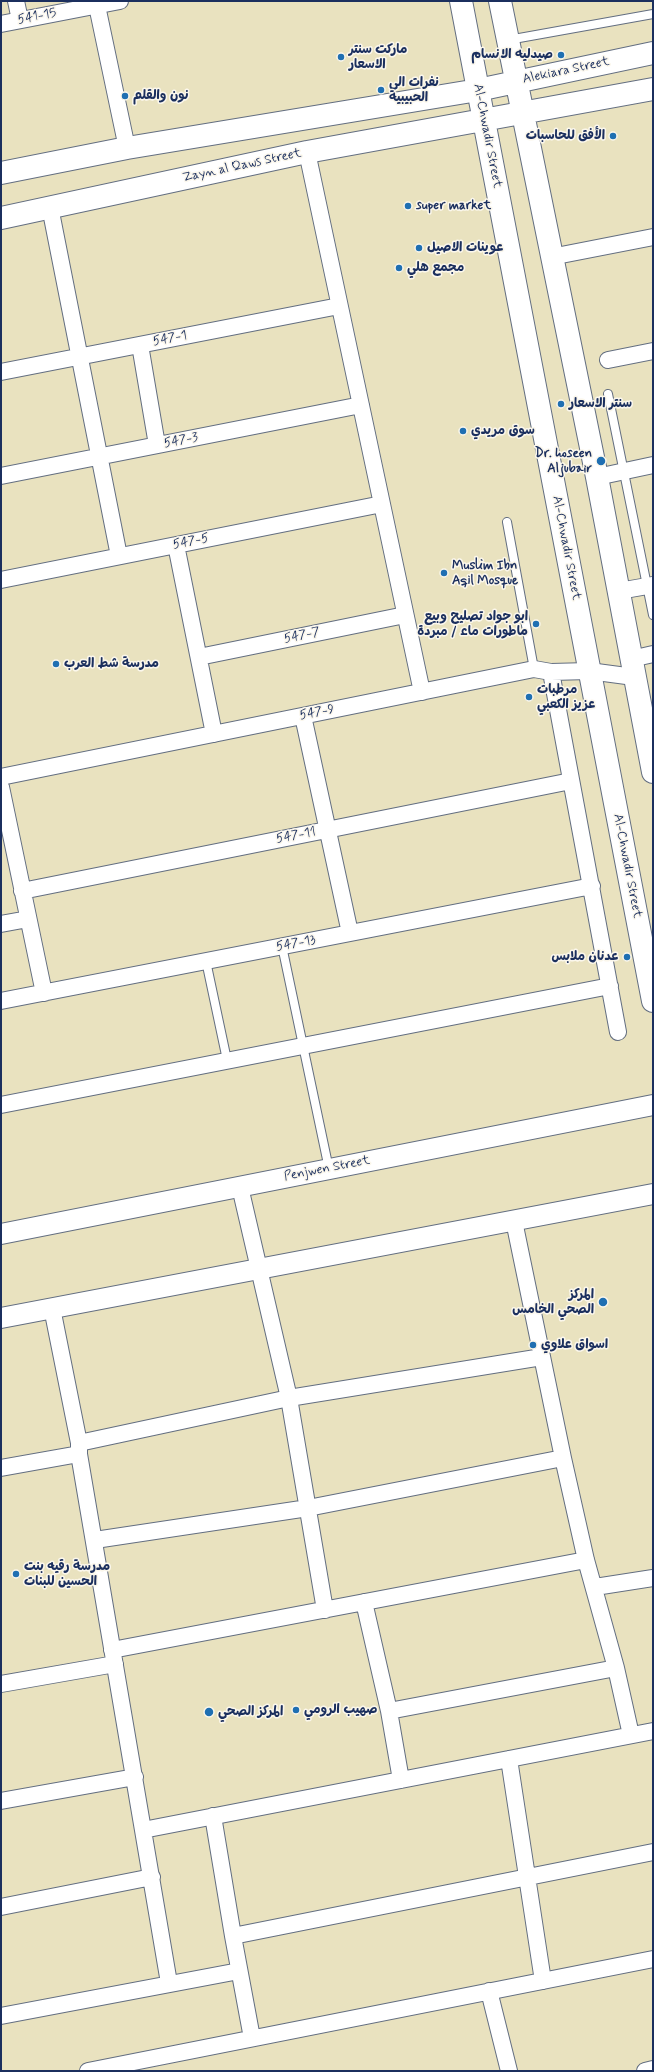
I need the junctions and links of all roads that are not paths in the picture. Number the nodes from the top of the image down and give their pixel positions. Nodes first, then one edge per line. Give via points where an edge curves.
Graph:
1 (16, 1) edge
2 (120, 1) edge
3 (461, 1) edge
4 (500, 1) edge
5 (96, 4) edge
6 (653, 14) edge
7 (20, 20) junction
8 (1, 24) edge
9 (507, 41) junction
10 (653, 53) edge
11 (515, 82) junction
12 (653, 89) edge
13 (478, 90) junction
14 (521, 113) junction
15 (483, 120) junction
16 (127, 148) junction
17 (306, 152) junction
18 (1, 173) edge
19 (50, 207) junction
20 (1, 218) edge
21 (653, 237) edge
22 (551, 257) junction
23 (339, 306) junction
24 (140, 345) junction
25 (653, 351) edge
26 (80, 356) junction
27 (608, 360) dead end
28 (1, 372) edge
29 (608, 394) dead end
30 (361, 405) junction
31 (157, 445) junction
32 (100, 456) junction
33 (653, 465) edge
34 (624, 471) junction
35 (1, 476) edge
36 (597, 477) junction
37 (382, 504) junction
38 (507, 522) dead end
39 (176, 545) junction
40 (119, 556) junction
41 (1, 580) edge
42 (650, 585) edge
43 (619, 591) junction
44 (405, 615) junction
45 (653, 615) edge
46 (653, 654) edge
47 (199, 657) junction
48 (632, 668) junction
49 (534, 669) junction
50 (589, 671) junction
51 (551, 672) junction
52 (422, 692) junction
53 (303, 716) junction
54 (214, 734) junction
55 (652, 766) edge
56 (1, 777) edge
57 (571, 781) junction
58 (1, 787) edge
59 (327, 830) junction
60 (592, 886) junction
61 (22, 891) junction
62 (28, 919) junction
63 (1, 924) edge
64 (350, 933) junction
65 (282, 946) junction
66 (206, 961) junction
67 (610, 986) junction
68 (44, 993) junction
69 (1, 1001) edge
70 (653, 1001) edge
71 (618, 1032) dead end
72 (303, 1045) junction
73 (227, 1060) junction
74 (653, 1104) edge
75 (1, 1105) edge
76 (329, 1169) junction
77 (240, 1187) junction
78 (653, 1194) edge
79 (514, 1221) junction
80 (1, 1234) edge
81 (258, 1269) junction
82 (52, 1308) junction
83 (1, 1318) edge
84 (542, 1357) junction
85 (289, 1398) junction
86 (79, 1448) junction
87 (563, 1458) junction
88 (1, 1468) edge
89 (308, 1508) junction
90 (95, 1540) junction
91 (586, 1560) junction
92 (653, 1578) edge
93 (595, 1587) junction
94 (364, 1602) junction
95 (325, 1610) junction
96 (114, 1657) junction
97 (616, 1668) junction
98 (1, 1684) edge
99 (389, 1711) junction
100 (653, 1731) edge
101 (630, 1735) junction
102 (509, 1760) junction
103 (135, 1777) junction
104 (401, 1780) junction
105 (1, 1801) edge
106 (213, 1816) junction
107 (143, 1830) junction
108 (653, 1852) edge
109 (528, 1877) junction
110 (152, 1878) junction
111 (1, 1907) edge
112 (233, 1936) junction
113 (653, 1959) edge
114 (239, 1971) junction
115 (543, 1981) junction
116 (169, 1983) junction
117 (489, 1991) junction
118 (1, 2016) edge
119 (252, 2038) junction
120 (133, 2067) edge
121 (653, 2069) edge
122 (88, 2071) edge
123 (509, 2071) edge
124 (644, 2071) edge

1 - 7 street
2 - 5 street, 541-15
3 - 13 main road, Al-Chwadir Street
4 - 9 main road
5 - 7 street, 541-15
5 - 16 street
6 - 9 lane
7 - 8 street, 541-15
9 - 11 main road
10 - 11 main road, Alekiara Street
11 - 13 main road, Alekiara Street
11 - 14 main road
12 - 14 main road
13 - 15 main road, Al-Chwadir Street
13 - 16 main road
14 - 15 main road
14 - 22 main road
15 - 17 main road, Zayn al Qaws Street
15 - 50 main road, Al-Chwadir Street
16 - 18 main road
17 - 19 main road, Zayn al Qaws Street
17 - 23 street
19 - 20 main road, Zayn al Qaws Street
19 - 26 street
21 - 22 street
22 - 36 main road
23 - 24 street, 547-1
23 - 30 street
24 - 26 street, 547-1
24 - 31 street
25 - 27 street
26 - 28 street, 547-1
26 - 32 street
29 - 34 lane
30 - 31 street, 547-3
30 - 37 street
31 - 32 street, 547-3
32 - 35 street, 547-3
32 - 40 street
33 - 34 street
34 - 36 street
34 - 42 lane
36 - 43 main road
37 - 39 street, 547-5
37 - 44 street
38 - 49 lane
39 - 40 street, 547-5
39 - 47 street
40 - 41 street, 547-5
42 - 43 street
42 - 45 lane
43 - 48 main road
44 - 47 street, 547-7
44 - 52 street
46 - 48 street, 547-9
47 - 54 street
48 - 50 street, 547-9
48 - 55 main road
49 - 51 street, 547-9
49 - 52 street, 547-9
50 - 51 street, 547-9
50 - 70 main road, Al-Chwadir Street
51 - 57 street
52 - 53 street, 547-9
53 - 54 street, 547-9
53 - 59 street
54 - 56 street, 547-9
57 - 59 street, 547-11
57 - 60 street
58 - 61 street
59 - 61 street, 547-11
59 - 64 street
60 - 64 street, 547-13
60 - 67 street
61 - 62 street
62 - 63 street
62 - 68 street
64 - 65 street, 547-13
65 - 66 street, 547-13
65 - 72 lane
66 - 68 street, 547-13
66 - 73 lane
67 - 71 street
67 - 72 street
68 - 69 street, 547-13
72 - 73 street
72 - 76 lane
73 - 75 street
74 - 76 street, Penjwen Street
76 - 77 street, Penjwen Street
77 - 80 street, Penjwen Street
77 - 81 street
78 - 79 street
79 - 81 street
79 - 84 street
81 - 82 street
81 - 85 street
82 - 83 street
82 - 86 street
84 - 85 street
84 - 87 street
85 - 86 street
85 - 89 street
86 - 88 street
86 - 90 street
87 - 89 street
87 - 91 street
89 - 90 street
89 - 95 street
90 - 96 street
91 - 93 street
91 - 94 street
92 - 93 street
93 - 97 street
94 - 95 street
94 - 99 street
95 - 96 street
96 - 98 street
96 - 103 street
97 - 99 street
97 - 101 street
99 - 104 street
100 - 101 street
101 - 102 street
102 - 104 street
102 - 109 street
103 - 105 street
103 - 107 street
104 - 106 street
106 - 107 street
106 - 112 street
107 - 110 street
108 - 109 street
109 - 112 street
109 - 115 street
110 - 111 street
110 - 116 street
112 - 114 street
113 - 115 street
114 - 116 street
114 - 119 street
115 - 117 street
116 - 118 street
117 - 119 street
117 - 123 street
119 - 120 street
120 - 122 street
121 - 124 street

